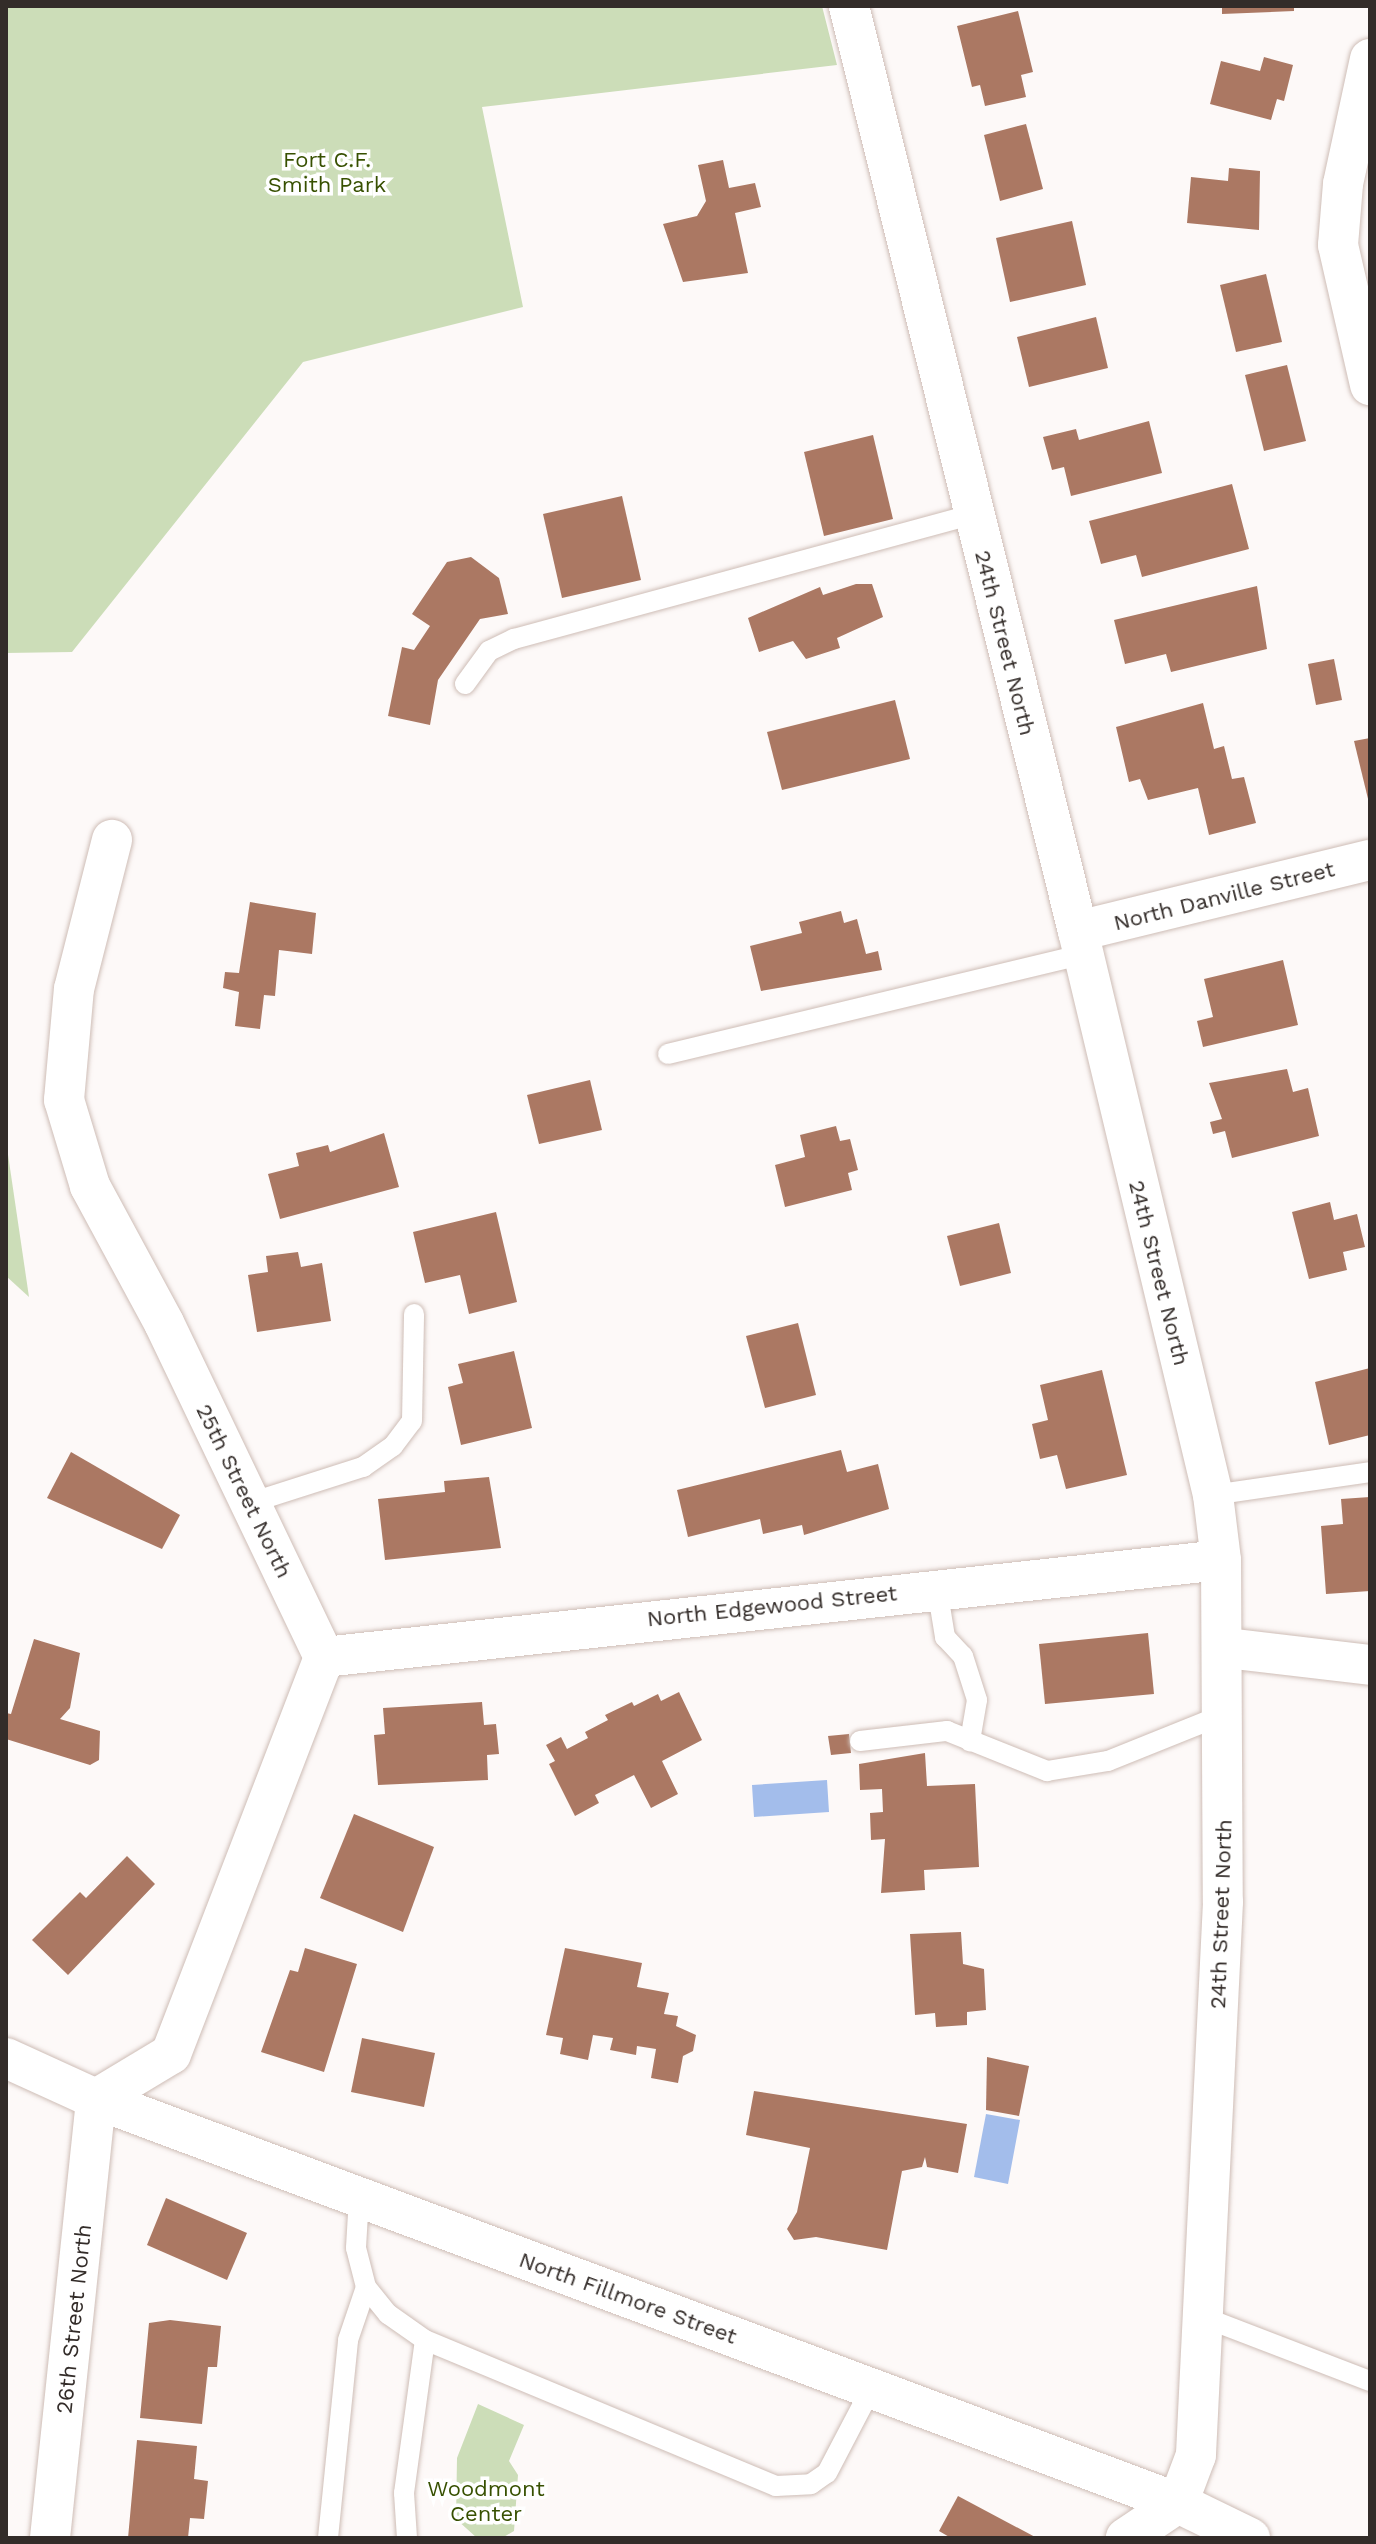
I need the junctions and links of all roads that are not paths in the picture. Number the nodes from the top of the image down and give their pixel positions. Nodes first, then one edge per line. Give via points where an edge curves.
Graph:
1 (849, 6) edge
2 (1370, 59) edge
3 (1370, 385) edge
4 (973, 514) junction
5 (465, 684) dead end
6 (112, 840) dead end
7 (1370, 860) edge
8 (1081, 943) junction
9 (668, 1054) dead end
10 (414, 1314) dead end
11 (1370, 1472) edge
12 (1213, 1495) junction
13 (250, 1503) junction
14 (1221, 1560) junction
15 (937, 1588) junction
16 (1226, 1648) junction
17 (324, 1657) junction
18 (1370, 1665) edge
19 (1225, 1714) junction
20 (860, 1741) dead end
21 (970, 1741) junction
22 (6, 2058) edge
23 (96, 2099) junction
24 (359, 2197) junction
25 (366, 2287) junction
26 (1203, 2317) junction
27 (425, 2340) junction
28 (1370, 2381) edge
29 (871, 2389) junction
30 (1178, 2503) junction
31 (50, 2538) edge
32 (328, 2538) edge
33 (407, 2538) edge
34 (1126, 2538) edge
35 (1250, 2538) edge

1 - 4 street, 24th Street North
2 - 3 street via 1343,184 1338,245
4 - 5 lane via 514,639 489,651
4 - 8 street, 24th Street North
6 - 13 street, 25th Street North via 74,989 64,1100 90,1186
7 - 8 street, North Danville Street
8 - 9 lane
8 - 12 street, 24th Street North
10 - 13 lane via 412,1421 393,1446 363,1467
11 - 12 lane
12 - 14 street, 24th Street North
13 - 17 street, 25th Street North
14 - 15 street, North Edgewood Street
14 - 16 street, 24th Street North
15 - 17 street, North Edgewood Street
15 - 21 lane via 945,1637 963,1656 977,1700
16 - 18 street
16 - 19 street, 24th Street North
17 - 23 street via 171,2054
19 - 21 lane via 1108,1761 1047,1771
19 - 26 street, 24th Street North via 1223,1902
20 - 21 lane via 947,1731
22 - 23 street, North Fillmore Street
23 - 24 street, North Fillmore Street
23 - 31 street, 26th Street North
24 - 25 lane via 356,2248
24 - 29 street, North Fillmore Street
25 - 27 lane via 388,2314
25 - 32 lane via 348,2340
26 - 28 lane
26 - 30 street, 24th Street North via 1196,2455
27 - 29 lane via 776,2486 811,2484 827,2473
27 - 33 lane via 404,2493
29 - 30 street, North Fillmore Street
30 - 34 street
30 - 35 street, North Fillmore Street

